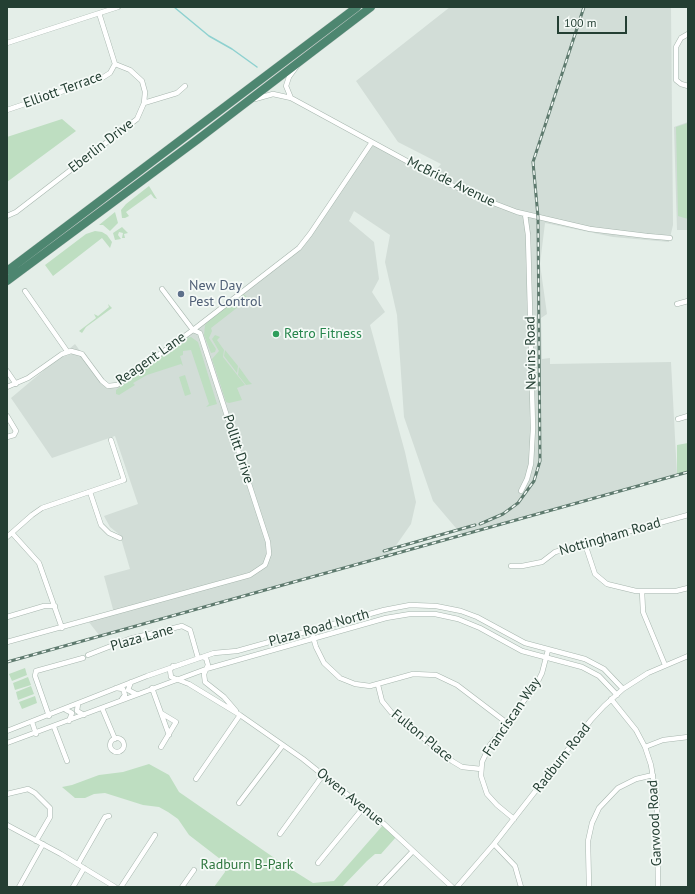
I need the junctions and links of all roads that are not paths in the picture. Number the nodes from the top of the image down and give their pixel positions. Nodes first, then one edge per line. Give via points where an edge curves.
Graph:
1 (118, 7) edge
2 (357, 7) edge
3 (371, 7) edge
4 (99, 13) junction
5 (688, 34) edge
6 (7, 43) edge
7 (305, 57) junction
8 (115, 64) junction
9 (184, 86) dead end
10 (688, 86) edge
11 (291, 98) junction
12 (144, 103) junction
13 (243, 104) junction
14 (7, 110) edge
15 (372, 142) junction
16 (525, 214) junction
17 (7, 216) edge
18 (670, 238) dead end
19 (7, 271) edge
20 (7, 281) edge
21 (162, 289) dead end
22 (25, 291) dead end
23 (688, 301) edge
24 (677, 304) dead end
25 (193, 330) junction
26 (67, 351) junction
27 (7, 371) edge
28 (16, 384) junction
29 (7, 386) edge
30 (7, 416) edge
31 (688, 416) edge
32 (678, 419) dead end
33 (7, 437) edge
34 (111, 440) dead end
35 (521, 491) dead end
36 (90, 492) junction
37 (688, 515) edge
38 (12, 534) junction
39 (7, 537) edge
40 (120, 538) dead end
41 (586, 544) junction
42 (511, 566) dead end
43 (688, 588) edge
44 (642, 591) junction
45 (55, 606) junction
46 (436, 606) junction
47 (435, 614) junction
48 (7, 617) edge
49 (62, 628) junction
50 (311, 630) junction
51 (313, 638) junction
52 (7, 642) edge
53 (548, 650) junction
54 (88, 655) dead end
55 (688, 656) edge
56 (200, 657) junction
57 (83, 658) dead end
58 (546, 658) junction
59 (665, 665) junction
60 (173, 666) junction
61 (206, 669) junction
62 (175, 679) junction
63 (131, 682) junction
64 (378, 685) junction
65 (116, 688) junction
66 (152, 688) junction
67 (623, 690) junction
68 (136, 694) junction
69 (617, 695) junction
70 (611, 699) junction
71 (120, 700) junction
72 (78, 704) junction
73 (102, 708) junction
74 (64, 710) junction
75 (161, 713) junction
76 (84, 715) junction
77 (240, 715) junction
78 (49, 716) junction
79 (69, 721) junction
80 (32, 722) junction
81 (507, 723) junction
82 (54, 727) junction
83 (7, 731) edge
84 (36, 734) junction
85 (169, 735) junction
86 (688, 737) edge
87 (115, 739) dead end
88 (7, 743) edge
89 (283, 745) junction
90 (162, 747) dead end
91 (645, 747) junction
92 (68, 761) dead end
93 (481, 770) junction
94 (653, 774) junction
95 (323, 775) junction
96 (196, 780) dead end
97 (7, 794) edge
98 (239, 803) dead end
99 (364, 807) junction
100 (108, 816) dead end
101 (514, 819) junction
102 (7, 825) edge
103 (280, 834) dead end
104 (155, 835) dead end
105 (36, 841) junction
106 (43, 844) junction
107 (494, 844) junction
108 (413, 851) junction
109 (318, 863) dead end
110 (78, 864) junction
111 (84, 868) junction
112 (194, 870) dead end
113 (19, 887) edge
114 (73, 887) edge
115 (115, 887) edge
116 (121, 887) edge
117 (182, 887) edge
118 (379, 887) edge
119 (452, 887) edge
120 (457, 887) edge
121 (521, 887) edge
122 (589, 887) edge
123 (658, 887) edge

1 - 4 street
2 - 19 highway
3 - 7 highway
4 - 6 street
4 - 8 street
5 - 10 street via 676,45 676,77 678,83
7 - 11 street via 287,82
7 - 13 highway
8 - 12 street via 125,67 138,77 144,87
8 - 14 street, Elliott Terrace via 107,76 98,80
9 - 12 street via 176,93
11 - 13 street, McBride Avenue via 269,94
11 - 15 street, McBride Avenue
12 - 17 street, Eberlin Drive via 137,119 128,127 16,212
13 - 20 highway
15 - 16 street, McBride Avenue via 461,189
15 - 25 street via 299,248
16 - 18 street, McBride Avenue via 596,230
16 - 35 street, Nevins Road via 528,235 533,428 531,464
21 - 25 street
22 - 26 street
23 - 24 street
25 - 26 street, Reagent Lane via 117,385 108,386 102,381 82,354
25 - 49 street, Pollitt Drive via 200,333 263,524 269,548 268,560 261,569 250,575
26 - 28 street
27 - 28 street
28 - 29 street
30 - 33 street via 16,431 14,435
31 - 32 street
34 - 36 street via 124,480
36 - 38 street via 42,508 32,514
36 - 40 street via 101,525 109,533
37 - 41 street, Nottingham Road
38 - 39 street
38 - 45 street via 39,563
41 - 42 street, Nottingham Road via 555,552 542,562
41 - 44 street via 593,570 598,578 612,586
43 - 44 street
44 - 59 street via 643,612
45 - 48 street via 44,606
45 - 49 street
46 - 47 street
46 - 50 street, Plaza Road North via 396,607
46 - 53 street, Plaza Road North via 468,614 517,640
47 - 51 street, Plaza Road North via 402,614
47 - 58 street, Plaza Road North via 465,622 514,647
49 - 52 street, Pollitt Drive
50 - 51 street
50 - 56 street, Plaza Road North via 237,651
51 - 61 street, Plaza Road North
51 - 64 street via 319,655 334,674 355,684
53 - 58 street, Franciscan Way
53 - 67 street, Plaza Road North via 591,662 611,675
54 - 56 street, Plaza Lane via 129,639 182,626 190,630
55 - 59 street, Radburn Road
56 - 60 street, Plaza Road North
56 - 61 street, Plaza Lane via 208,662
57 - 78 street via 36,671 35,676
58 - 69 street, Plaza Road North via 588,669 605,681
58 - 81 street, Franciscan Way via 536,685
59 - 67 street, Radburn Road
60 - 62 street via 169,672
60 - 63 street, Plaza Road North
61 - 62 street, Plaza Road North
61 - 77 street, Owen Avenue via 205,682 224,697
62 - 66 street, Plaza Road North
62 - 77 street, Owen Avenue via 189,684
63 - 65 street, Plaza Road North
63 - 68 street via 128,690
64 - 81 street via 413,674 436,675 457,685
64 - 93 street, Fulton Place via 382,701 391,712 456,764
65 - 71 street via 123,689 125,695
65 - 72 street, Plaza Road North
66 - 68 street, Plaza Road North
66 - 75 street
67 - 69 street, Radburn Road
68 - 71 street, Plaza Road North
69 - 70 street, Radburn Road
70 - 91 street, Garwood Road via 631,722
70 - 101 street, Radburn Road via 591,720
71 - 73 street, Plaza Road North
72 - 74 street, Plaza Road North
72 - 76 street via 77,711
73 - 76 street, Plaza Road North
73 - 87 street
74 - 78 street, Plaza Road North
74 - 79 street via 72,713
75 - 85 street
75 - 85 street via 176,722
76 - 79 street, Plaza Road North
77 - 89 street, Owen Avenue
77 - 96 street
78 - 80 street, Plaza Road North
79 - 82 street, Plaza Road North
80 - 83 street, Plaza Road North
80 - 84 street
81 - 93 street, Franciscan Way via 487,750
82 - 84 street, Plaza Road North
82 - 92 street
84 - 88 street, Plaza Road North
85 - 90 street
86 - 91 street via 663,740
89 - 95 street, Owen Avenue
89 - 98 street
91 - 94 street, Garwood Road
93 - 101 street, Franciscan Way via 487,794
94 - 122 street via 618,788 599,808 588,841
94 - 123 street, Garwood Road
95 - 99 street, Owen Avenue
95 - 103 street
97 - 105 street via 28,789 50,808 50,817
99 - 108 street, Owen Avenue
99 - 109 street
100 - 110 street via 105,816
101 - 107 street, Radburn Road
102 - 105 street
104 - 116 street
105 - 106 street
106 - 110 street
106 - 113 street
107 - 120 street, Radburn Road
107 - 121 street via 515,866
108 - 118 street
108 - 119 street, Owen Avenue
110 - 111 street
111 - 114 street
111 - 115 street
112 - 117 street

